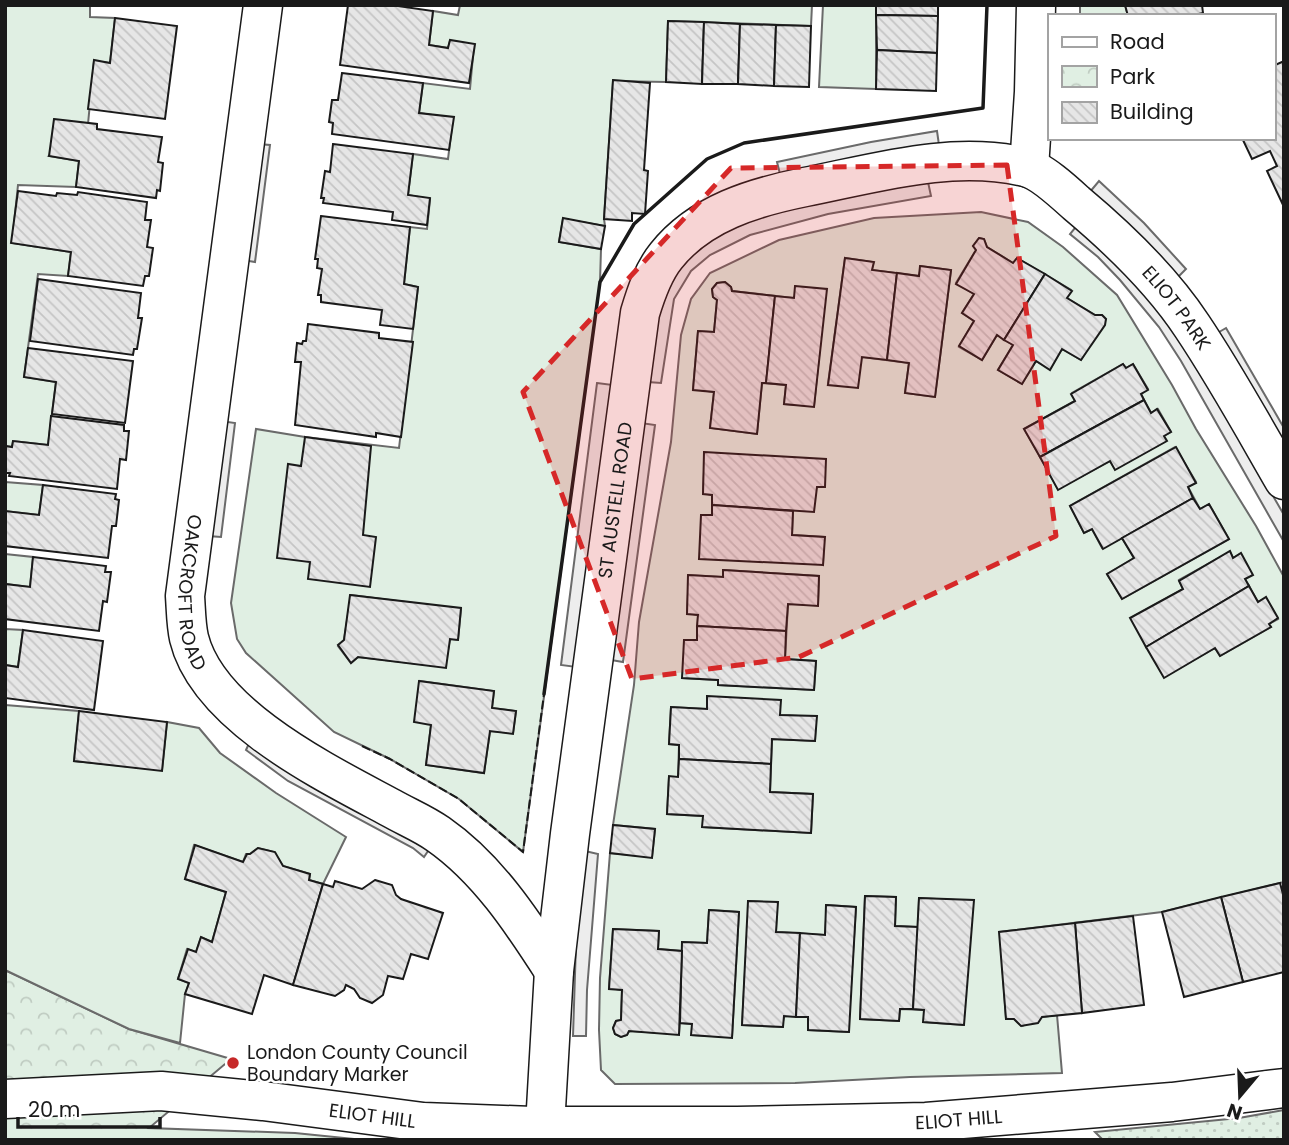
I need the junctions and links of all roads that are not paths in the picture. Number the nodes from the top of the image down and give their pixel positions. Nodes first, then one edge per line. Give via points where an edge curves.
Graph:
1 (263, 5) edge
2 (1036, 5) edge
3 (1026, 167) junction
4 (1284, 480) edge
5 (554, 971) junction
6 (1284, 1088) edge
7 (5, 1099) edge
8 (558, 1131) edge

1 - 5 street, OAKCROFT ROAD via 185,596 189,640 208,680 239,713 307,763 437,833 474,864 526,927
2 - 3 street
3 - 4 street, ELIOT PARK via 1105,227 1152,274 1191,324
3 - 5 street, ST AUSTELL ROAD via 983,161 924,164 764,195 695,228 666,256 648,287 640,313
5 - 8 street, ST AUSTELL ROAD
6 - 8 street, ELIOT HILL via 926,1122
7 - 8 street, ELIOT HILL via 161,1091 423,1122

